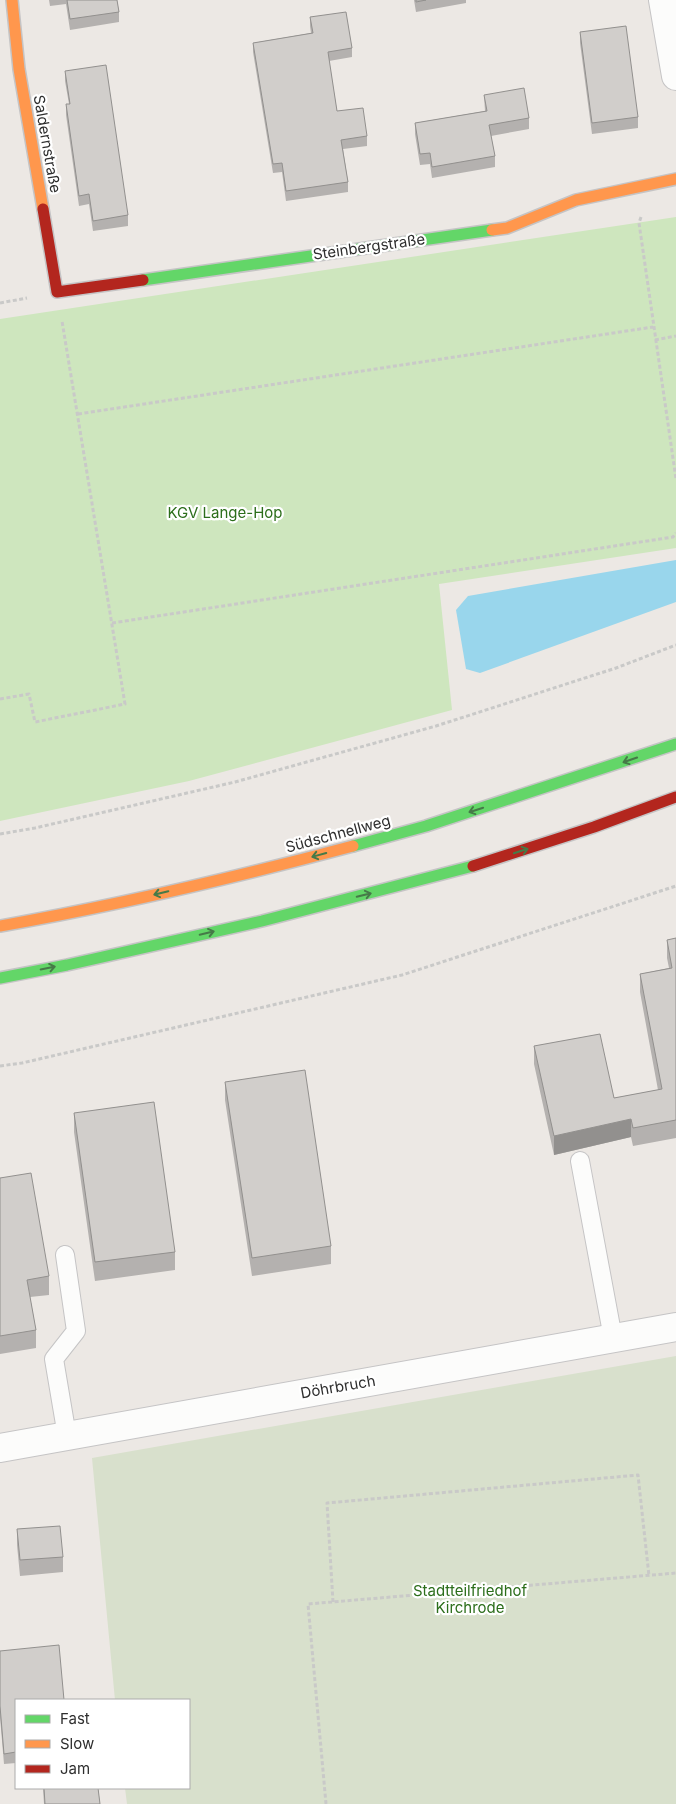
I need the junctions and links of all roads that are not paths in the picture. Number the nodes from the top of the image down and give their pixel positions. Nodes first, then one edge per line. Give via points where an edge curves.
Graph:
1 (12, 0) edge
2 (663, 0) edge
3 (676, 76) edge
4 (676, 179) edge
5 (57, 292) joint
6 (676, 744) edge
7 (676, 797) edge
8 (0, 926) edge
9 (0, 978) edge
10 (580, 1161) dead end
11 (66, 1256) dead end
12 (676, 1327) edge
13 (613, 1338) junction
14 (67, 1436) junction
15 (0, 1448) edge

1 - 5 main road, Saldernstraße via 19,69
2 - 3 street
4 - 5 main road, Steinbergstraße via 576,200 507,228
6 -> 8 main road, Südschnellweg via 426,826 241,876
9 -> 7 main road via 252,923 454,872
10 - 13 lane
11 - 14 lane via 76,1331 54,1359
12 - 13 street, Döhrbruch
13 - 14 street, Döhrbruch
14 - 15 street, Döhrbruch

